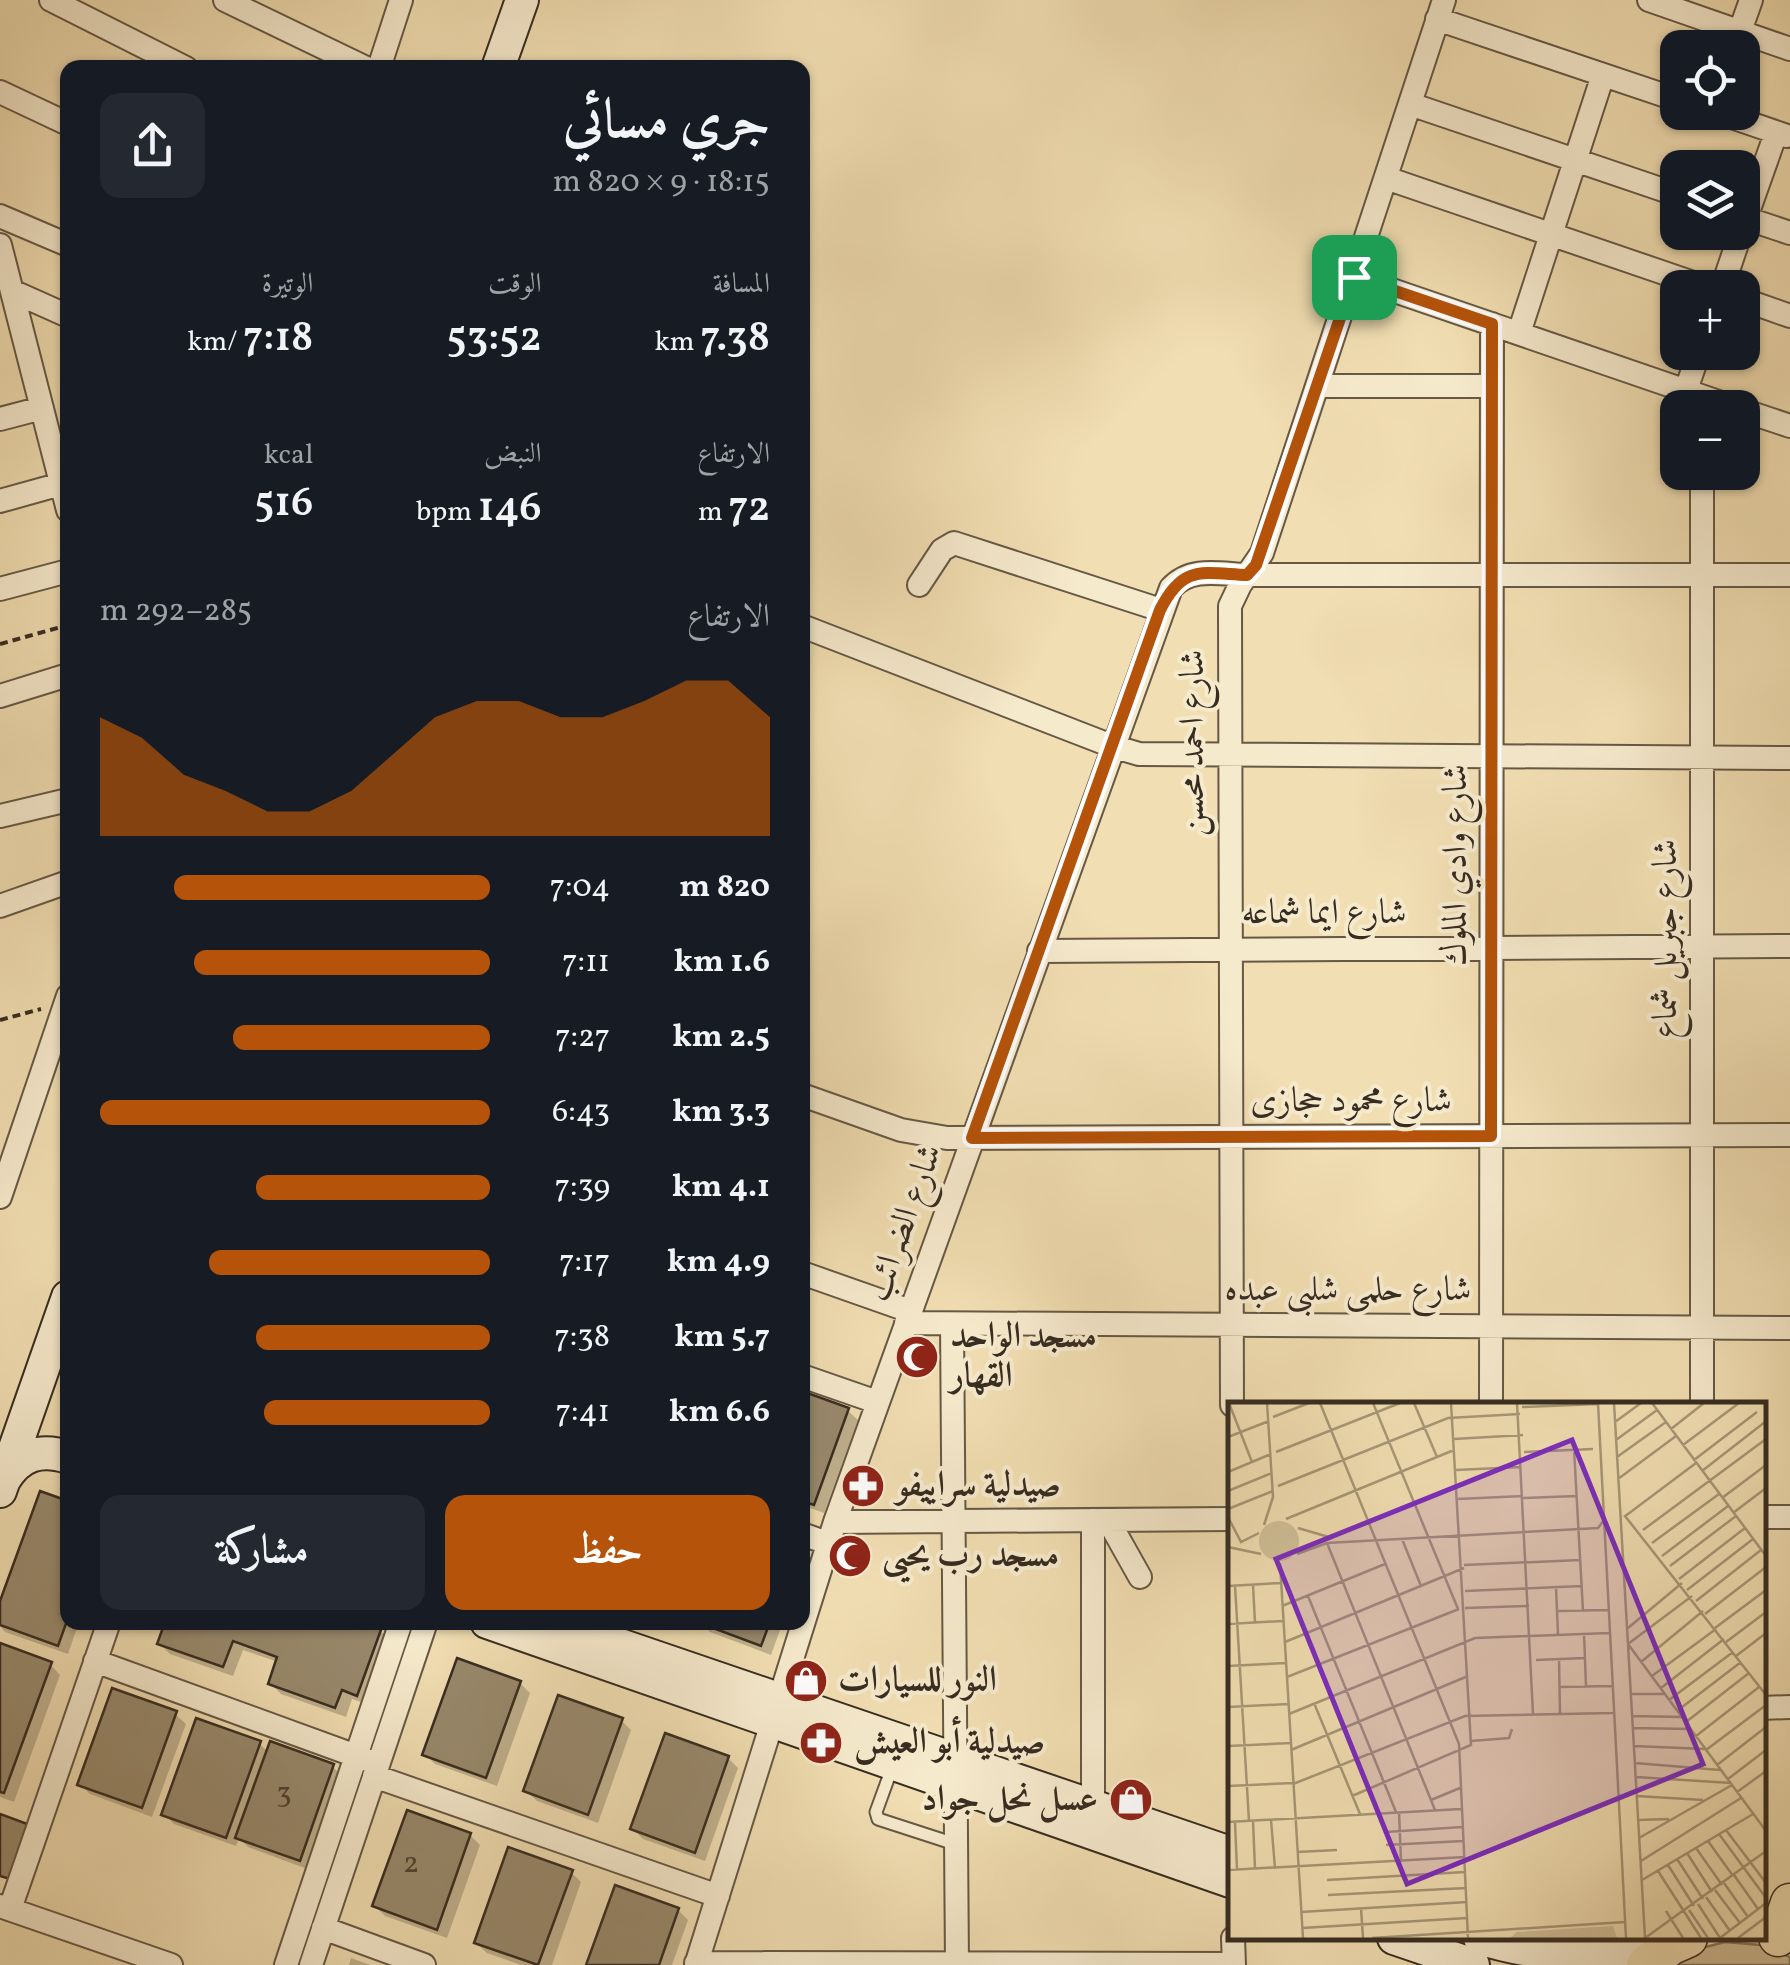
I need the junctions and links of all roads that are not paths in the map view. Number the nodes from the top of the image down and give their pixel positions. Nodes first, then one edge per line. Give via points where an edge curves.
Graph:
1 (51, 0) edge
2 (225, 0) edge
3 (402, 0) edge
4 (522, 0) edge
5 (1649, 0) edge
6 (1751, 0) edge
7 (1440, 9) edge
8 (1717, 30) edge
9 (1740, 30) edge
10 (1760, 43) edge
11 (1790, 48) edge
12 (170, 60) edge
13 (349, 60) edge
14 (382, 60) edge
15 (501, 60) edge
16 (1604, 75) junction
17 (0, 92) edge
18 (1660, 94) edge
19 (1410, 104) junction
20 (60, 120) edge
21 (1783, 135) edge
22 (1575, 160) junction
23 (1386, 178) junction
24 (1760, 186) edge
25 (1660, 189) edge
26 (0, 216) edge
27 (1760, 228) edge
28 (1551, 234) junction
29 (1790, 234) edge
30 (60, 241) edge
31 (1, 252) edge
32 (1660, 271) edge
33 (1354, 277) junction
34 (12, 291) junction
35 (1760, 305) edge
36 (60, 312) edge
37 (1790, 316) edge
38 (1492, 324) junction
39 (1518, 333) junction
40 (11, 335) edge
41 (1317, 386) junction
42 (1492, 386) junction
43 (1674, 390) edge
44 (42, 408) junction
45 (1760, 415) edge
46 (0, 419) edge
47 (1790, 426) edge
48 (59, 448) edge
49 (60, 484) edge
50 (1702, 490) edge
51 (0, 501) edge
52 (60, 574) edge
53 (1247, 575) junction
54 (1492, 575) junction
55 (1702, 575) junction
56 (1790, 575) edge
57 (919, 585) dead end
58 (0, 589) edge
59 (1160, 610) junction
60 (810, 629) edge
61 (60, 677) edge
62 (0, 696) edge
63 (1112, 746) junction
64 (1229, 754) junction
65 (1492, 756) junction
66 (1702, 758) junction
67 (1790, 758) edge
68 (60, 802) edge
69 (0, 816) edge
70 (60, 885) edge
71 (0, 906) edge
72 (1702, 946) junction
73 (1790, 946) edge
74 (1492, 948) junction
75 (1230, 950) junction
76 (1039, 951) junction
77 (60, 1017) edge
78 (810, 1098) edge
79 (1790, 1135) edge
80 (1491, 1136) junction
81 (1702, 1136) junction
82 (1231, 1137) junction
83 (972, 1138) junction
84 (0, 1197) edge
85 (810, 1276) edge
86 (908, 1317) junction
87 (60, 1320) edge
88 (952, 1324) junction
89 (1231, 1325) junction
90 (1491, 1327) junction
91 (1702, 1328) junction
92 (1790, 1328) edge
93 (810, 1379) edge
94 (878, 1402) junction
95 (1232, 1402) edge
96 (1491, 1402) edge
97 (1702, 1402) edge
98 (60, 1454) edge
99 (2, 1485) edge
100 (1228, 1519) edge
101 (954, 1520) junction
102 (1101, 1520) junction
103 (831, 1533) junction
104 (810, 1534) edge
105 (1140, 1577) dead end
106 (810, 1602) edge
107 (105, 1630) edge
108 (399, 1630) edge
109 (423, 1630) edge
110 (512, 1630) edge
111 (575, 1630) edge
112 (802, 1630) edge
113 (95, 1660) junction
114 (1790, 1707) edge
115 (1765, 1708) edge
116 (777, 1711) junction
117 (894, 1764) junction
118 (369, 1765) junction
119 (956, 1772) junction
120 (1092, 1806) junction
121 (956, 1844) junction
122 (1228, 1851) edge
123 (1228, 1880) edge
124 (718, 1896) junction
125 (5, 1907) edge
126 (323, 1928) junction
127 (1420, 1940) edge
128 (1484, 1945) edge
129 (1668, 1949) edge
130 (696, 1964) edge
131 (957, 1964) edge
132 (1234, 1964) edge
133 (171, 1965) edge
134 (286, 1965) edge
135 (311, 1965) edge
136 (424, 1965) edge

1 - 12 street
2 - 13 street
3 - 14 street
4 - 15 main road
5 - 8 street
6 - 9 street
7 - 16 street
7 - 19 street, شارع احمد محسن
10 - 11 street
16 - 18 street
16 - 22 street
17 - 20 street
19 - 22 street
19 - 23 street, شارع احمد محسن
21 - 24 street
22 - 25 street
22 - 28 street
23 - 28 street
23 - 33 street, شارع احمد محسن
26 - 30 street
27 - 29 street
28 - 32 street
28 - 39 street
31 - 34 street
33 - 38 street
33 - 41 street, شارع احمد محسن
34 - 36 street
34 - 40 street
35 - 37 street
38 - 39 street
38 - 42 street, شارع وادي الملوك
39 - 43 street
40 - 44 street
41 - 42 street
41 - 53 street, شارع احمد محسن via 1262,553
42 - 54 street, شارع وادي الملوك
44 - 46 street
44 - 48 street
45 - 47 street
49 - 51 street
50 - 55 street, شارع جبريل شماع
52 - 58 street
53 - 54 street
53 - 59 street, شارع الضرائب via 1190,574 1171,588
53 - 64 street, شارع احمد محسن via 1228,618
54 - 55 street
54 - 65 street, شارع وادي الملوك
55 - 56 street
55 - 66 street, شارع جبريل شماع
57 - 59 street via 954,543
59 - 63 street, شارع الضرائب
60 - 63 street
61 - 62 street
63 - 64 street via 1139,754
63 - 76 street, شارع الضرائب
64 - 65 street
64 - 75 street, شارع احمد محسن
65 - 66 street
65 - 74 street, شارع وادي الملوك
66 - 67 street
66 - 72 street, شارع جبريل شماع
68 - 69 street
70 - 71 street
72 - 73 street, شارع ايما شماعه
72 - 74 street, شارع ايما شماعه
72 - 81 street, شارع جبريل شماع
74 - 75 street, شارع ايما شماعه
74 - 80 street, شارع وادي الملوك
75 - 76 street, شارع ايما شماعه
75 - 82 street, شارع احمد محسن
76 - 83 street, شارع الضرائب
77 - 84 street
78 - 83 street, شارع محمود حجازى via 922,1135
79 - 81 street, شارع محمود حجازى
80 - 81 street, شارع محمود حجازى
80 - 82 street, شارع محمود حجازى
80 - 90 street, شارع وادي الملوك
81 - 91 street, شارع جبريل شماع
82 - 83 street, شارع محمود حجازى
82 - 89 street, شارع احمد محسن
83 - 86 street, شارع الضرائب
85 - 86 street, شارع حلمى شلبى عبده
86 - 88 street, شارع حلمى شلبى عبده
86 - 94 street, شارع الضرائب
87 - 99 main road
88 - 89 street, شارع حلمى شلبى عبده
88 - 101 street
89 - 90 street, شارع حلمى شلبى عبده
89 - 95 street, شارع احمد محسن
90 - 91 street, شارع حلمى شلبى عبده
90 - 96 street, شارع وادي الملوك
91 - 92 street, شارع حلمى شلبى عبده
91 - 97 street, شارع جبريل شماع
93 - 94 street
94 - 103 street, شارع الضرائب
98 - 99 main road via 22,1458
100 - 102 street
101 - 102 street
101 - 103 street
101 - 119 street
102 - 105 street
102 - 120 street
103 - 104 street
103 - 106 street, شارع الضرائب
107 - 113 street
108 - 118 street
109 - 118 street
110 - 116 main road
111 - 116 main road
112 - 116 street, شارع الضرائب
113 - 118 street
113 - 125 street
114 - 115 street
116 - 117 main road
116 - 119 main road
116 - 124 street, شارع الضرائب
117 - 119 main road
117 - 121 lane via 878,1819
118 - 124 street
118 - 126 street
118 - 134 street
119 - 120 main road
119 - 121 street
119 - 123 main road
120 - 122 main road
121 - 131 street
124 - 130 street, شارع الضرائب
125 - 133 street
126 - 135 street
126 - 136 street
127 - 128 main road
128 - 129 main road via 1583,1956
130 - 131 street
131 - 132 street

